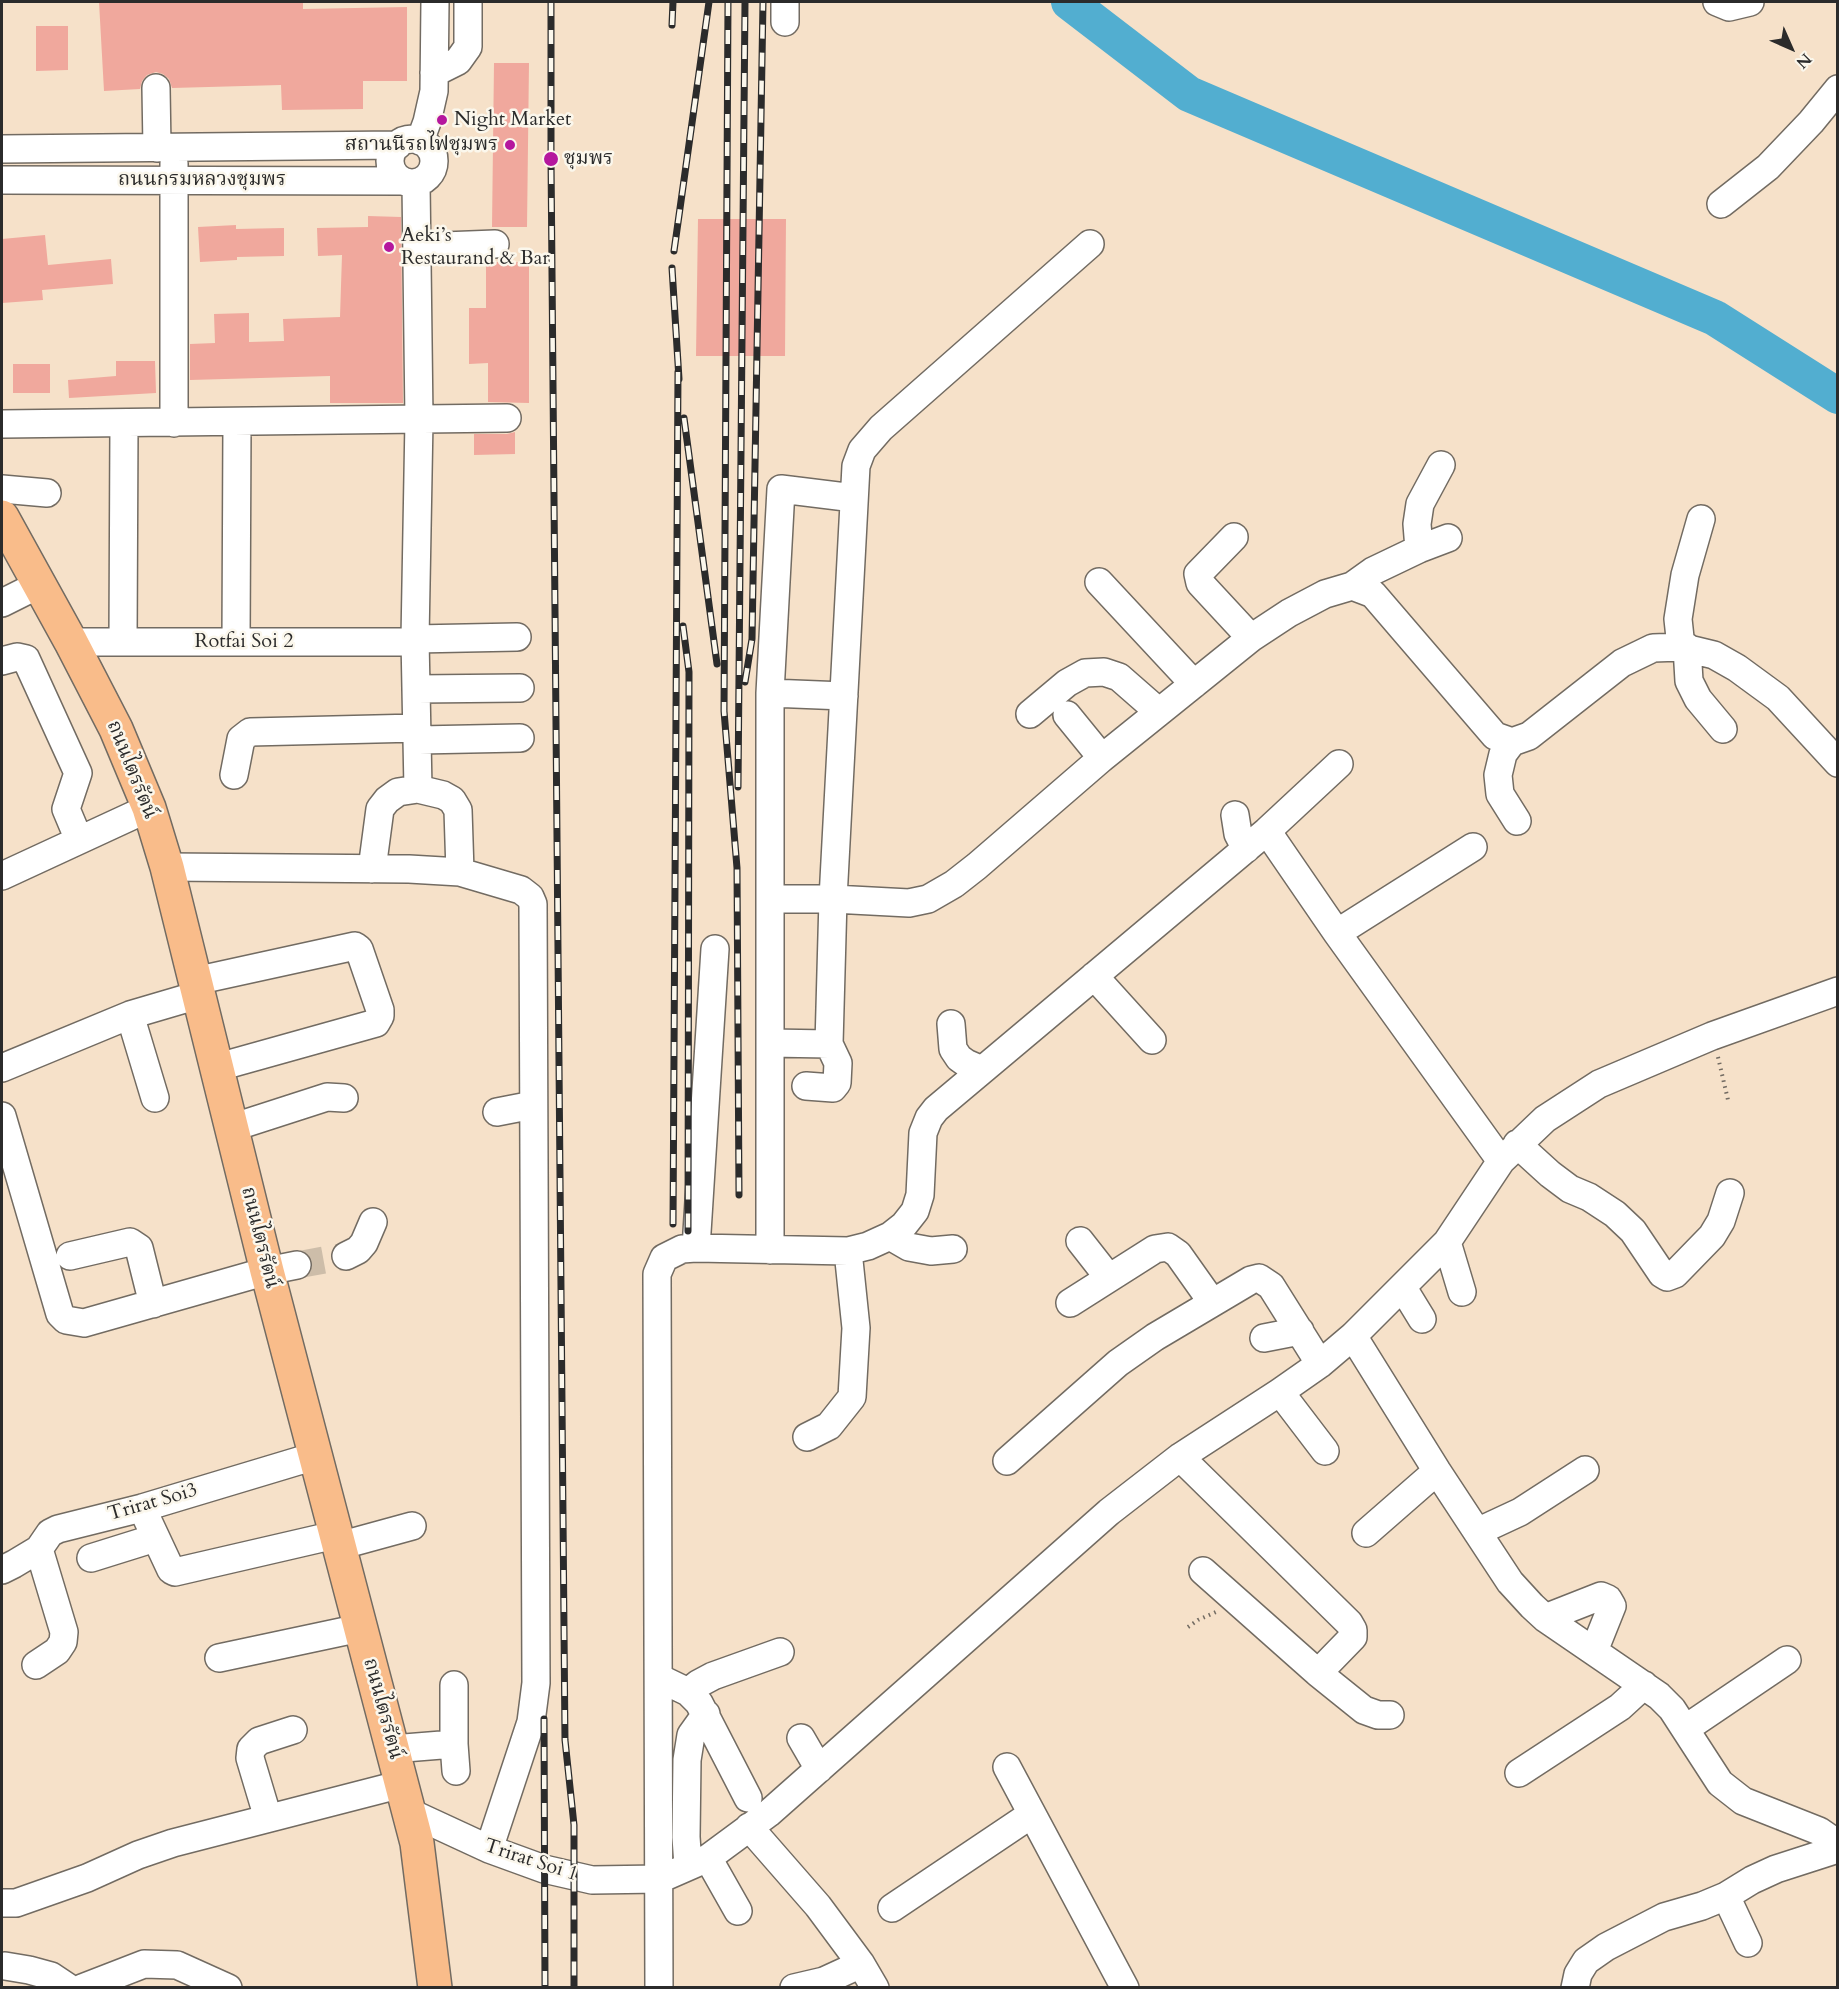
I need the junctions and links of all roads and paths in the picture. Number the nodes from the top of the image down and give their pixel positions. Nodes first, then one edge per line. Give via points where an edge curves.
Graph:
1 (435, 2) edge
2 (468, 2) edge
3 (1717, 2) edge
4 (1750, 2) edge
5 (434, 73) junction
6 (156, 88) dead end
7 (1838, 89) edge
8 (409, 143) junction
9 (166, 148) junction
10 (7, 149) edge
11 (6, 180) edge
12 (174, 180) junction
13 (409, 182) junction
14 (1721, 204) dead end
15 (495, 244) dead end
16 (1090, 244) dead end
17 (418, 247) junction
18 (507, 418) dead end
19 (419, 420) junction
20 (237, 422) junction
21 (124, 423) junction
22 (174, 423) junction
23 (2, 424) edge
24 (1441, 465) dead end
25 (2, 489) edge
26 (47, 493) dead end
27 (854, 498) junction
28 (2, 518) edge
29 (1701, 519) dead end
30 (1234, 537) dead end
31 (1448, 538) dead end
32 (1419, 549) junction
33 (1099, 582) dead end
34 (40, 584) junction
35 (1352, 586) junction
36 (2, 603) edge
37 (517, 637) dead end
38 (1251, 638) junction
39 (416, 640) junction
40 (71, 642) junction
41 (123, 642) junction
42 (236, 642) junction
43 (1684, 647) junction
44 (2, 661) edge
45 (1194, 684) junction
46 (519, 688) dead end
47 (417, 689) junction
48 (770, 693) junction
49 (844, 696) junction
50 (1159, 712) junction
51 (1030, 714) dead end
52 (1067, 715) dead end
53 (1723, 729) dead end
54 (418, 734) junction
55 (520, 738) dead end
56 (1512, 742) junction
57 (1102, 758) junction
58 (1838, 763) edge
59 (1340, 764) dead end
60 (234, 775) dead end
61 (418, 789) junction
62 (149, 808) junction
63 (1235, 815) dead end
64 (1517, 821) dead end
65 (1268, 831) junction
66 (80, 840) junction
67 (1473, 848) dead end
68 (1246, 849) junction
69 (167, 867) junction
70 (372, 869) junction
71 (460, 872) junction
72 (2, 876) edge
73 (833, 898) junction
74 (770, 899) junction
75 (1337, 933) junction
76 (715, 949) dead end
77 (1094, 976) junction
78 (197, 988) junction
79 (1838, 991) edge
80 (130, 1015) junction
81 (951, 1024) dead end
82 (1712, 1036) junction
83 (1152, 1040) dead end
84 (770, 1043) junction
85 (829, 1044) junction
86 (2, 1068) edge
87 (215, 1068) junction
88 (982, 1070) junction
89 (806, 1086) dead end
90 (155, 1098) dead end
91 (344, 1098) dead end
92 (1728, 1100) dead end
93 (533, 1105) junction
94 (497, 1112) dead end
95 (2, 1116) edge
96 (231, 1128) junction
97 (1509, 1153) junction
98 (1730, 1193) dead end
99 (373, 1222) dead end
100 (890, 1236) junction
101 (1080, 1241) dead end
102 (1447, 1242) junction
103 (696, 1248) junction
104 (953, 1249) dead end
105 (770, 1250) junction
106 (848, 1251) junction
107 (70, 1256) dead end
108 (346, 1256) tunnel mouth
109 (282, 1268) junction
110 (1109, 1278) junction
111 (1403, 1288) junction
112 (1462, 1292) dead end
113 (1212, 1302) junction
114 (1070, 1303) dead end
115 (153, 1304) junction
116 (1422, 1319) dead end
117 (1300, 1331) junction
118 (1353, 1336) junction
119 (1264, 1338) dead end
120 (1320, 1364) junction
121 (1280, 1392) junction
122 (807, 1437) dead end
123 (1325, 1451) dead end
124 (315, 1456) junction
125 (1180, 1457) junction
126 (1007, 1461) dead end
127 (1585, 1470) dead end
128 (1437, 1471) junction
129 (142, 1508) junction
130 (412, 1526) dead end
131 (1477, 1532) junction
132 (1366, 1533) dead end
133 (155, 1538) junction
134 (337, 1540) junction
135 (39, 1549) junction
136 (91, 1558) dead end
137 (2, 1570) edge
138 (1203, 1571) dead end
139 (1545, 1618) junction
140 (360, 1628) junction
141 (1594, 1651) junction
142 (780, 1652) dead end
143 (219, 1658) dead end
144 (1787, 1660) dead end
145 (36, 1665) dead end
146 (1318, 1672) junction
147 (659, 1678) junction
148 (454, 1685) dead end
149 (1644, 1685) junction
150 (688, 1692) junction
151 (706, 1714) junction
152 (1390, 1715) dead end
153 (1685, 1729) junction
154 (293, 1730) dead end
155 (801, 1738) dead end
156 (454, 1744) junction
157 (392, 1749) junction
158 (1007, 1767) dead end
159 (819, 1769) junction
160 (456, 1771) dead end
161 (1519, 1773) dead end
162 (748, 1798) dead end
163 (409, 1813) junction
164 (1032, 1814) junction
165 (268, 1818) junction
166 (749, 1827) junction
167 (1838, 1844) edge
168 (489, 1849) junction
169 (1838, 1849) edge
170 (698, 1862) junction
171 (660, 1879) junction
172 (1726, 1896) junction
173 (2, 1904) edge
174 (892, 1908) dead end
175 (738, 1911) dead end
176 (1748, 1943) dead end
177 (861, 1964) junction
178 (5, 1965) dead end
179 (69, 1988) edge
180 (82, 1988) edge
181 (228, 1988) edge
182 (435, 1988) edge
183 (659, 1988) edge
184 (794, 1988) edge
185 (875, 1988) edge
186 (1125, 1988) edge
187 (1575, 1988) edge

1 - 5 street
2 - 5 street via 468,47 458,61
3 - 4 street via 1729,7
5 - 8 street via 427,122
6 - 9 street
7 - 14 street via 1768,167
8 - 9 street, ถนนกรมหลวงชุมพร
8 - 13 street via 390,157 390,164 392,171
8 - 13 street via 429,148 433,161 429,175
9 - 10 street, ถนนกรมหลวงชุมพร
9 - 12 street
10 - 11 street
11 - 12 street, ถนนกรมหลวงชุมพร
12 - 13 street, ถนนกรมหลวงชุมพร
12 - 22 street
13 - 17 street
15 - 17 street
16 - 27 street via 880,428 862,450 856,466
17 - 19 street
18 - 19 street
19 - 20 street
19 - 39 street
20 - 22 street
20 - 42 street
21 - 22 street
21 - 23 street
21 - 41 street
24 - 32 street via 1420,504
25 - 26 street
27 - 48 street via 781,489
27 - 49 street
28 - 34 main road, ถนนไตรรัตน์
29 - 43 street via 1684,575 1678,619
30 - 38 street via 1198,574 1200,583
31 - 32 street
32 - 35 street
33 - 45 street
34 - 36 street
34 - 40 main road, ถนนไตรรัตน์
35 - 38 street via 1325,594
35 - 56 street via 1373,594 1495,735
37 - 39 street, Rotfai Soi 2
38 - 45 street
39 - 42 street, Rotfai Soi 2
39 - 47 street
40 - 41 street, Rotfai Soi 2
40 - 62 main road, ถนนไตรรัตน์ via 116,729
41 - 42 street, Rotfai Soi 2
43 - 53 street via 1689,681 1698,699
43 - 56 street via 1653,648 1622,663 1529,736
43 - 58 street via 1722,659 1778,698
44 - 66 street via 26,659 78,773 66,809
45 - 50 street
46 - 47 street
47 - 54 street
48 - 49 street
48 - 74 street
49 - 73 street
50 - 51 street via 1119,677 1104,672 1085,673 1067,683
50 - 57 street
52 - 57 street
54 - 55 street
54 - 60 street via 250,732 240,739
54 - 61 street
56 - 64 street via 1503,754 1498,775 1500,794
57 - 73 street via 977,866 928,898 909,903
59 - 65 street
61 - 70 street via 398,792 380,809
61 - 71 street via 443,795 458,810
62 - 66 street
62 - 69 main road, ถนนไตรรัตน์
63 - 68 street
65 - 68 street
65 - 75 street
66 - 72 street
67 - 75 street
68 - 77 street
69 - 70 street
69 - 78 main road, ถนนไตรรัตน์
70 - 71 street
71 - 93 street via 522,890 533,904
73 - 74 street
73 - 85 street
74 - 84 street
75 - 97 street
76 - 103 street
77 - 83 street
77 - 88 street
78 - 80 street
78 - 87 main road, ถนนไตรรัตน์
78 - 87 street via 355,946 380,1010 376,1023
79 - 82 street
80 - 86 street
80 - 90 street
81 - 88 street via 953,1049 959,1058
82 - 92 path
82 - 97 street via 1599,1084 1545,1119
84 - 85 street
84 - 105 street
85 - 89 street via 838,1063 837,1083 833,1088
87 - 96 main road, ถนนไตรรัตน์
88 - 100 street via 929,1118 923,1133 921,1195 915,1211
91 - 96 street via 327,1097
93 - 94 street
93 - 168 street via 536,1683 531,1722
95 - 115 street via 60,1314 66,1320 84,1323
96 - 109 main road, ถนนไตรรัตน์
97 - 98 street via 1615,1214 1633,1231 1667,1277 1675,1274 1712,1236
97 - 102 street
99 - 108 street via 364,1243
100 - 104 street via 909,1247
100 - 106 street
101 - 110 street
102 - 111 street
102 - 112 street
103 - 105 street
103 - 147 street via 682,1249 664,1258 657,1275
105 - 106 street
106 - 122 street via 856,1328 852,1397 829,1425
107 - 115 street via 130,1242 139,1248
109 - 115 street
109 - 124 main road, ถนนไตรรัตน์
110 - 113 street via 1155,1249 1168,1247 1178,1254
110 - 114 street
111 - 116 street
111 - 118 street
113 - 117 street via 1260,1278 1271,1286
113 - 126 street via 1118,1363
117 - 119 street
117 - 120 street
118 - 120 street
118 - 128 street
120 - 121 street
121 - 123 street
121 - 125 street
124 - 129 street, Trirat Soi3
124 - 134 main road, ถนนไตรรัตน์
125 - 146 street via 1353,1630 1353,1637
125 - 159 street via 1109,1512
127 - 131 street via 1520,1512
128 - 131 street
128 - 132 street
129 - 133 street
129 - 135 street, Trirat Soi3 via 58,1529 50,1533
130 - 134 street
131 - 139 street via 1510,1582
133 - 134 street via 175,1572
133 - 136 street
134 - 140 main road, ถนนไตรรัตน์
135 - 137 street, Trirat Soi3
135 - 145 street via 64,1632 57,1651
138 - 146 street
139 - 141 street
139 - 141 street via 1601,1596 1608,1599 1612,1606
140 - 143 street
140 - 157 main road, ถนนไตรรัตน์
141 - 149 street
142 - 150 street via 713,1676
144 - 153 street
146 - 152 street via 1364,1710
147 - 150 street
147 - 171 street
148 - 156 street
149 - 153 street via 1672,1709
149 - 161 street via 1620,1707
150 - 151 street
151 - 162 street
151 - 170 street via 691,1735 687,1760 686,1837
153 - 167 street via 1720,1783 1743,1801 1819,1831
154 - 165 street via 259,1741 251,1749 250,1758
155 - 159 street
156 - 157 street
156 - 160 street
157 - 163 main road, ถนนไตรรัตน์
158 - 164 street
159 - 166 street
163 - 165 street
163 - 168 street, Trirat Soi 1
163 - 182 main road, ถนนไตรรัตน์
164 - 174 street
164 - 186 street
165 - 173 street via 173,1843 16,1904
166 - 170 street
166 - 177 street via 818,1906
168 - 171 street, Trirat Soi 1 via 544,1869 592,1880
169 - 172 street via 1776,1869
170 - 171 street
170 - 175 street
171 - 183 street
172 - 176 street
172 - 187 street via 1664,1917 1606,1947 1586,1961
177 - 184 street via 824,1982
177 - 185 street
178 - 179 street via 51,1977
180 - 181 street via 144,1964 177,1965

